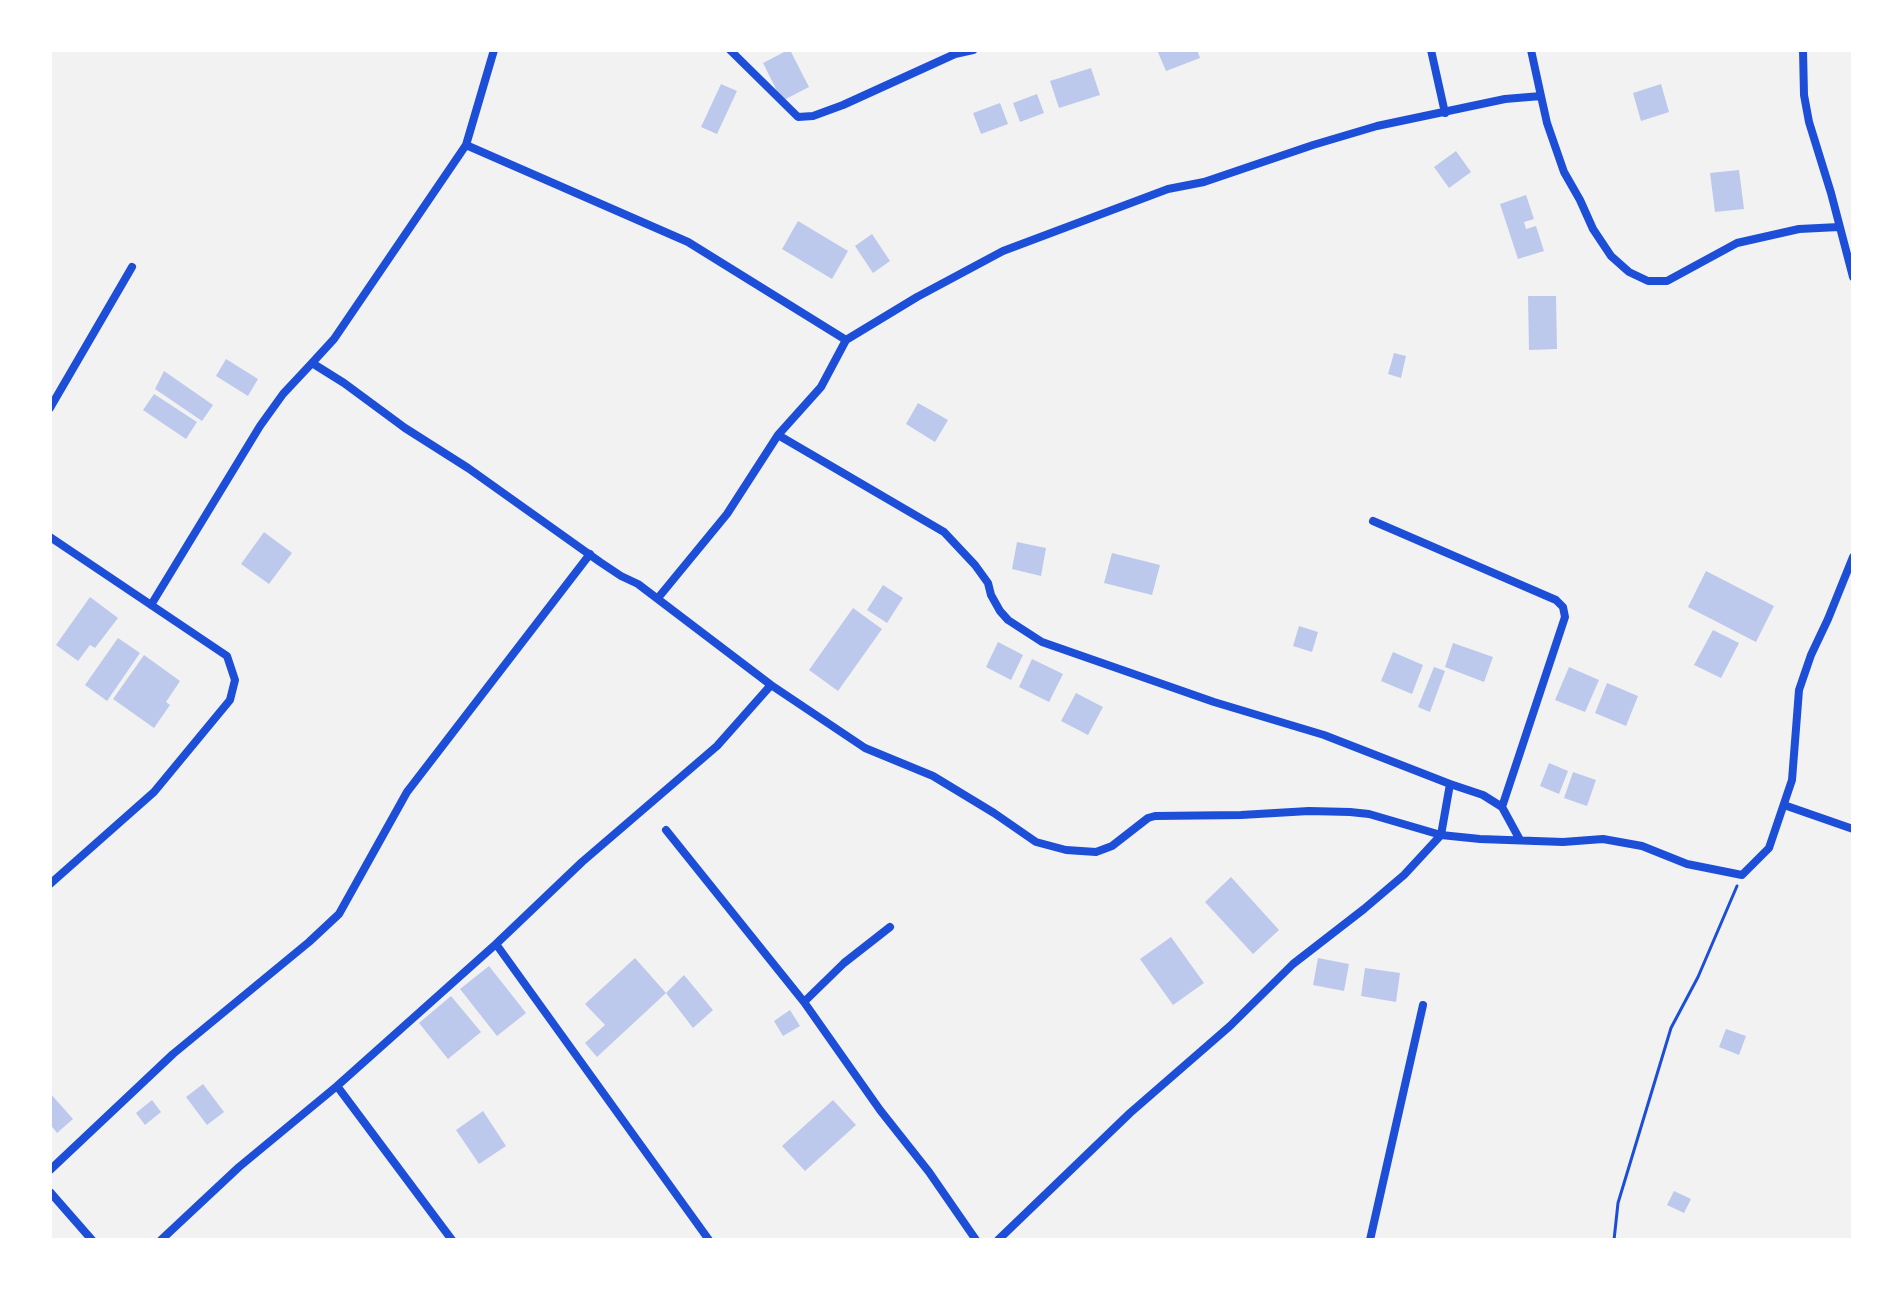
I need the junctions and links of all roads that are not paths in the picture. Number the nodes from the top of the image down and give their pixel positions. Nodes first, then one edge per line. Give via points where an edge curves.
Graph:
1 (494, 50) edge
2 (730, 50) edge
3 (973, 50) edge
4 (1431, 50) edge
5 (1531, 50) edge
6 (1803, 50) edge
7 (954, 52) edge
8 (1541, 96) junction
9 (1445, 113) junction
10 (466, 145) junction
11 (1839, 227) junction
12 (132, 267) dead end
13 (1853, 277) edge
14 (846, 340) junction
15 (312, 363) junction
16 (50, 408) edge
17 (778, 435) junction
18 (1373, 521) dead end
19 (50, 537) edge
20 (590, 554) junction
21 (1853, 557) edge
22 (658, 598) junction
23 (151, 605) junction
24 (771, 685) junction
25 (1450, 784) junction
26 (1784, 805) junction
27 (1502, 807) junction
28 (1853, 829) edge
29 (666, 830) dead end
30 (1441, 835) junction
31 (1520, 840) junction
32 (50, 884) edge
33 (890, 927) dead end
34 (496, 944) junction
35 (804, 1002) junction
36 (1423, 1005) dead end
37 (337, 1086) junction
38 (50, 1170) edge
39 (50, 1192) edge
40 (92, 1240) edge
41 (161, 1240) edge
42 (452, 1240) edge
43 (709, 1240) edge
44 (976, 1240) edge
45 (998, 1240) edge
46 (1370, 1240) edge

1 - 10 street
2 - 7 street via 798,117 843,105
3 - 7 street
4 - 9 street
5 - 8 street
6 - 11 street via 1804,95
8 - 9 street
8 - 11 street via 1564,172 1593,229 1611,256 1648,281 1667,281 1737,243 1799,229
9 - 14 street via 1377,126 1168,189 1003,251
10 - 14 street via 688,242
10 - 15 street via 334,339
11 - 13 street
12 - 16 street
14 - 17 street via 821,387
15 - 20 street
15 - 23 street via 260,426
17 - 22 street via 727,514
17 - 25 street via 944,532 975,565 1008,620 1042,642 1324,735
18 - 27 street via 1563,607 1565,617
19 - 23 street
20 - 22 street
20 - 38 street via 407,792 339,914 173,1054
21 - 26 street via 1799,690 1792,780
22 - 24 street
23 - 32 street via 227,656 235,680 230,700 154,792
24 - 30 street via 865,748 933,776 1036,842 1066,850 1104,850 1148,818 1163,815 1350,812
24 - 34 street via 717,746
25 - 27 street
25 - 30 street
26 - 28 street
26 - 31 street via 1769,848 1742,875 1603,839
27 - 31 street
29 - 35 street
30 - 31 street
30 - 45 street via 1404,875 1293,964 1130,1113
33 - 35 street
34 - 37 street
34 - 43 street
35 - 44 street
36 - 46 street
37 - 41 street
37 - 42 street
39 - 40 street

